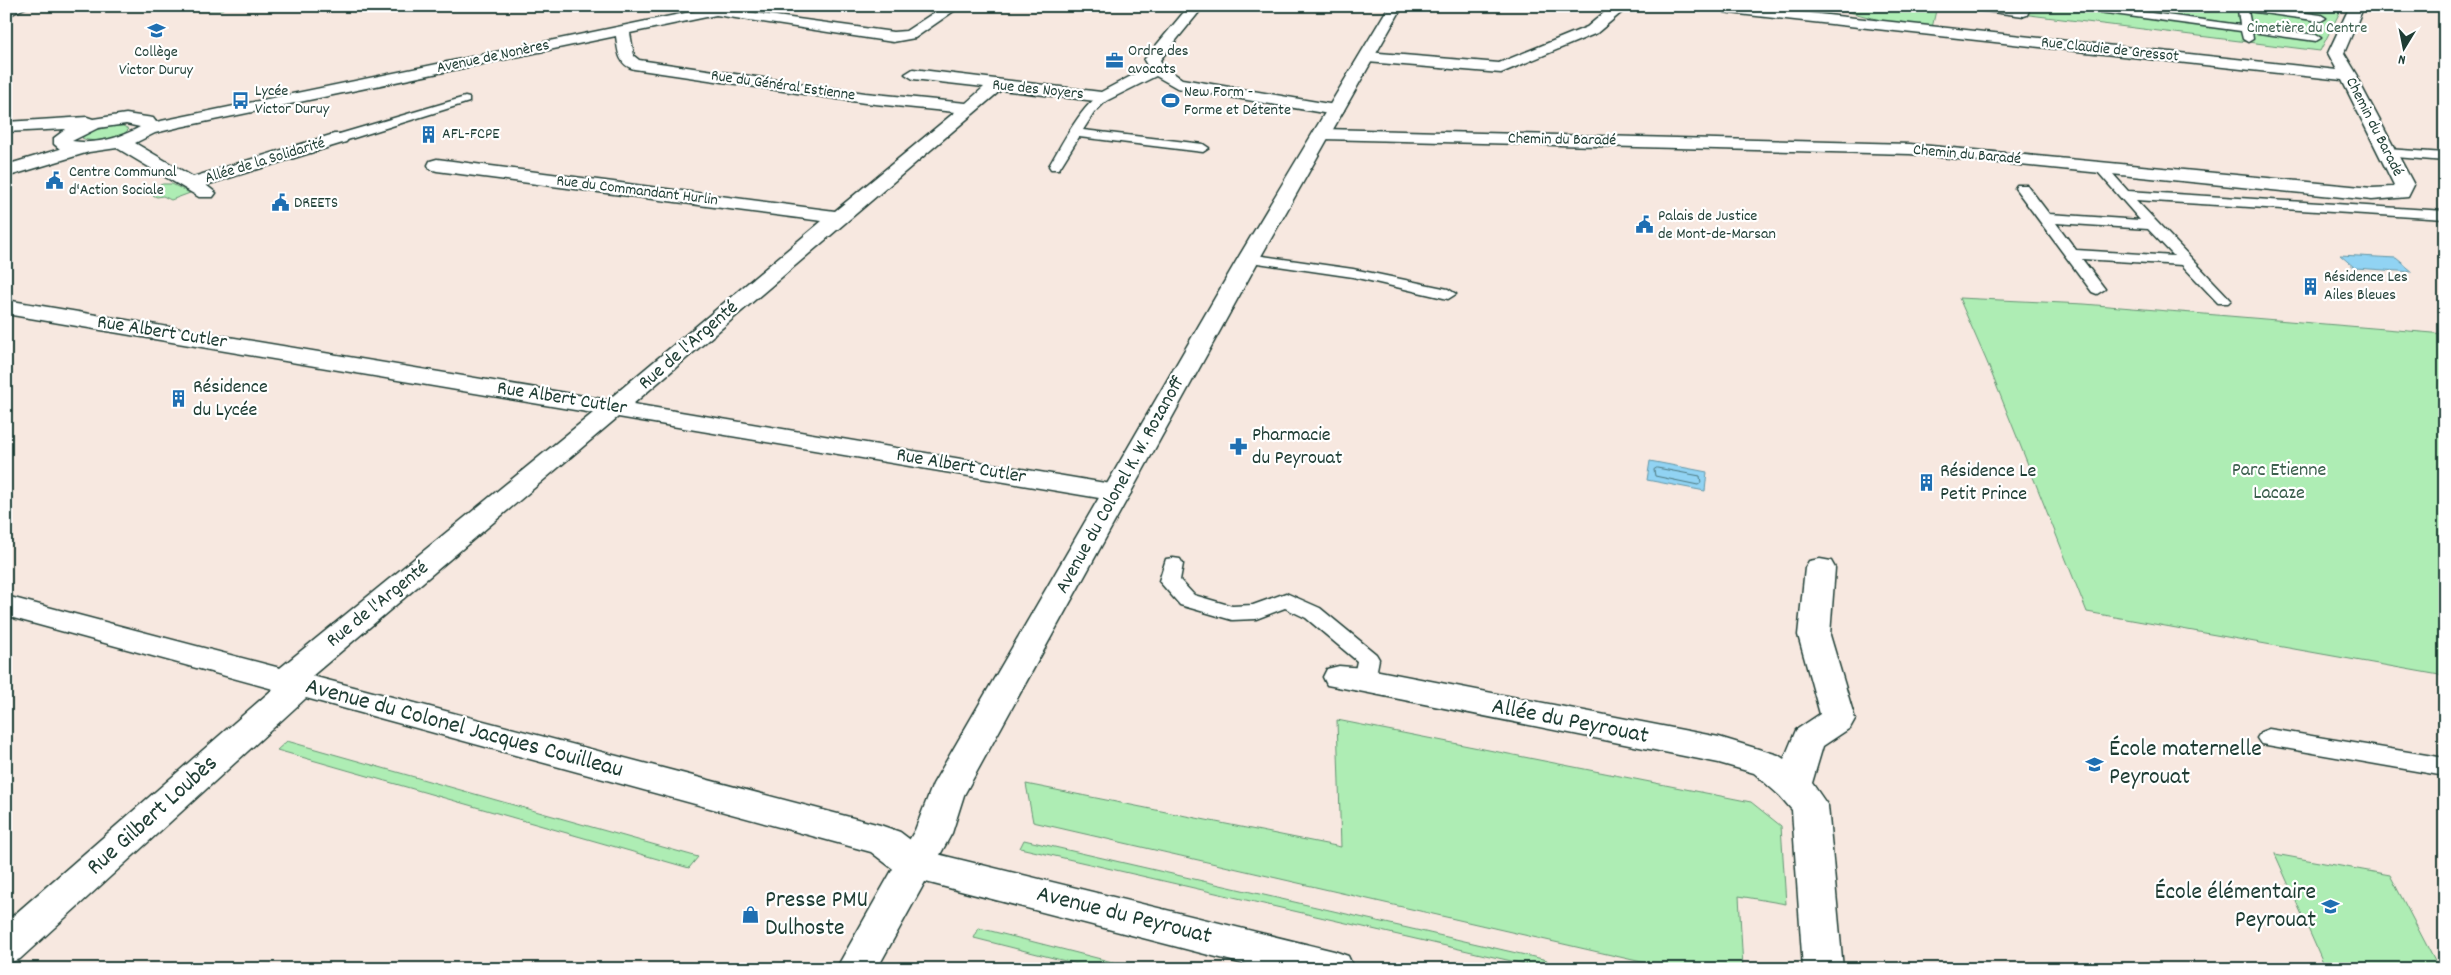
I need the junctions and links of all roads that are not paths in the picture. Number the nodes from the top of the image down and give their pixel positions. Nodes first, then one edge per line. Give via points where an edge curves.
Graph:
1 (22, 6) edge
2 (741, 6) edge
3 (954, 6) edge
4 (1197, 6) edge
5 (1396, 6) edge
6 (1619, 6) edge
7 (1730, 6) edge
8 (1807, 6) edge
9 (1968, 6) edge
10 (2026, 6) edge
11 (2076, 6) edge
12 (2164, 6) edge
13 (2317, 6) edge
14 (2358, 6) edge
15 (2238, 7) edge
16 (716, 12) junction
17 (6, 14) edge
18 (2165, 18) junction
19 (2321, 18) junction
20 (1870, 24) junction
21 (2246, 29) junction
22 (2324, 29) dead end
23 (622, 30) junction
24 (2165, 30) dead end
25 (2220, 36) dead end
26 (2316, 38) dead end
27 (1367, 56) junction
28 (1157, 69) junction
29 (913, 74) dead end
30 (2350, 76) junction
31 (997, 85) junction
32 (1104, 97) junction
33 (465, 100) dead end
34 (969, 108) junction
35 (1335, 110) junction
36 (106, 122) junction
37 (145, 125) junction
38 (6, 127) edge
39 (1075, 133) junction
40 (1323, 134) junction
41 (340, 138) joint
42 (63, 141) junction
43 (120, 142) junction
44 (85, 147) junction
45 (1203, 148) dead end
46 (2387, 154) junction
47 (2445, 157) edge
48 (437, 164) dead end
49 (6, 166) edge
50 (1055, 166) dead end
51 (2101, 168) junction
52 (6, 170) edge
53 (2022, 188) dead end
54 (2124, 195) junction
55 (2445, 215) edge
56 (837, 217) junction
57 (2045, 218) junction
58 (2152, 225) junction
59 (2071, 254) junction
60 (1249, 258) junction
61 (2185, 261) junction
62 (2097, 289) dead end
63 (1448, 294) dead end
64 (2223, 300) dead end
65 (6, 307) edge
66 (616, 408) junction
67 (1118, 493) junction
68 (1173, 564) dead end
69 (1820, 568) dead end
70 (6, 606) edge
71 (1352, 679) joint
72 (293, 683) junction
73 (2269, 738) dead end
74 (2445, 767) edge
75 (1793, 786) junction
76 (914, 864) junction
77 (6, 947) edge
78 (856, 969) edge
79 (1334, 969) edge
80 (1823, 969) edge

1 - 17 street
2 - 16 street, Avenue de Nonères
3 - 16 street via 910,35 899,37
4 - 28 street via 1157,51 1152,60
5 - 27 street, Avenue du Colonel K. W. Rozanoff
6 - 27 street via 1592,30 1501,68
7 - 20 street, Rue Claudie de Gressot via 1730,9
8 - 20 street, Rue Claudie de Gressot
9 - 10 lane via 2024,13
11 - 18 lane
12 - 18 lane
13 - 19 lane
14 - 30 street, Chemin du Baradé via 2336,53
15 - 19 lane
15 - 21 lane
16 - 23 street, Avenue de Nonères
18 - 21 lane
18 - 24 lane
19 - 22 lane
20 - 30 street, Rue Claudie de Gressot
21 - 25 lane via 2248,40
21 - 26 lane
23 - 34 street, Rue du Général Estienne via 627,58 634,64 865,98
23 - 37 street, Avenue de Nonères via 245,108
27 - 35 street, Avenue du Colonel K. W. Rozanoff
28 - 32 street, Rue des Noyers
28 - 35 street via 1177,83
29 - 31 street, Rue des Noyers
30 - 46 street, Chemin du Baradé
31 - 32 street, Rue des Noyers
31 - 34 street, Rue de l'Argenté
32 - 39 lane
33 - 41 lane
34 - 56 street, Rue de l'Argenté
35 - 40 street, Avenue du Colonel K. W. Rozanoff
36 - 37 street
36 - 38 street
36 - 42 street via 79,129
37 - 43 street via 138,136
38 - 42 street via 37,129
39 - 45 lane
39 - 50 lane
40 - 51 street, Chemin du Baradé via 1910,149
40 - 60 street, Avenue du Colonel K. W. Rozanoff
41 - 43 street, Allée de la Solidarité via 198,188
42 - 44 street
42 - 49 street
43 - 44 street
44 - 52 street
46 - 47 lane
46 - 51 street, Chemin du Baradé via 2404,185 2401,193 2372,194
48 - 56 street, Rue du Commandant Hurlin
51 - 54 lane
53 - 57 lane
54 - 55 lane
54 - 58 lane
56 - 66 street, Rue de l'Argenté
57 - 58 lane
57 - 59 lane
58 - 61 lane
59 - 61 lane
59 - 62 lane
60 - 63 lane via 1353,273
60 - 67 street, Avenue du Colonel K. W. Rozanoff
61 - 64 lane
65 - 66 street, Rue Albert Cutler
66 - 67 street, Rue Albert Cutler
66 - 72 street, Rue de l'Argenté
67 - 76 street, Avenue du Colonel K. W. Rozanoff via 946,794 933,833
68 - 71 lane via 1169,581 1188,600 1232,613 1256,612 1286,600 1313,613 1368,659
69 - 75 street via 1814,634 1838,719 1808,739
70 - 72 street, Avenue du Colonel Jacques Couilleau
71 - 75 street, Allée du Peyrouat via 1719,750 1766,764
72 - 76 street, Avenue du Colonel Jacques Couilleau via 887,842
72 - 77 street, Rue Gilbert Loubès
73 - 74 lane
75 - 80 street, Allée du Peyrouat via 1810,806
76 - 78 street, Avenue du Colonel K. W. Rozanoff
76 - 79 street, Avenue du Peyrouat

